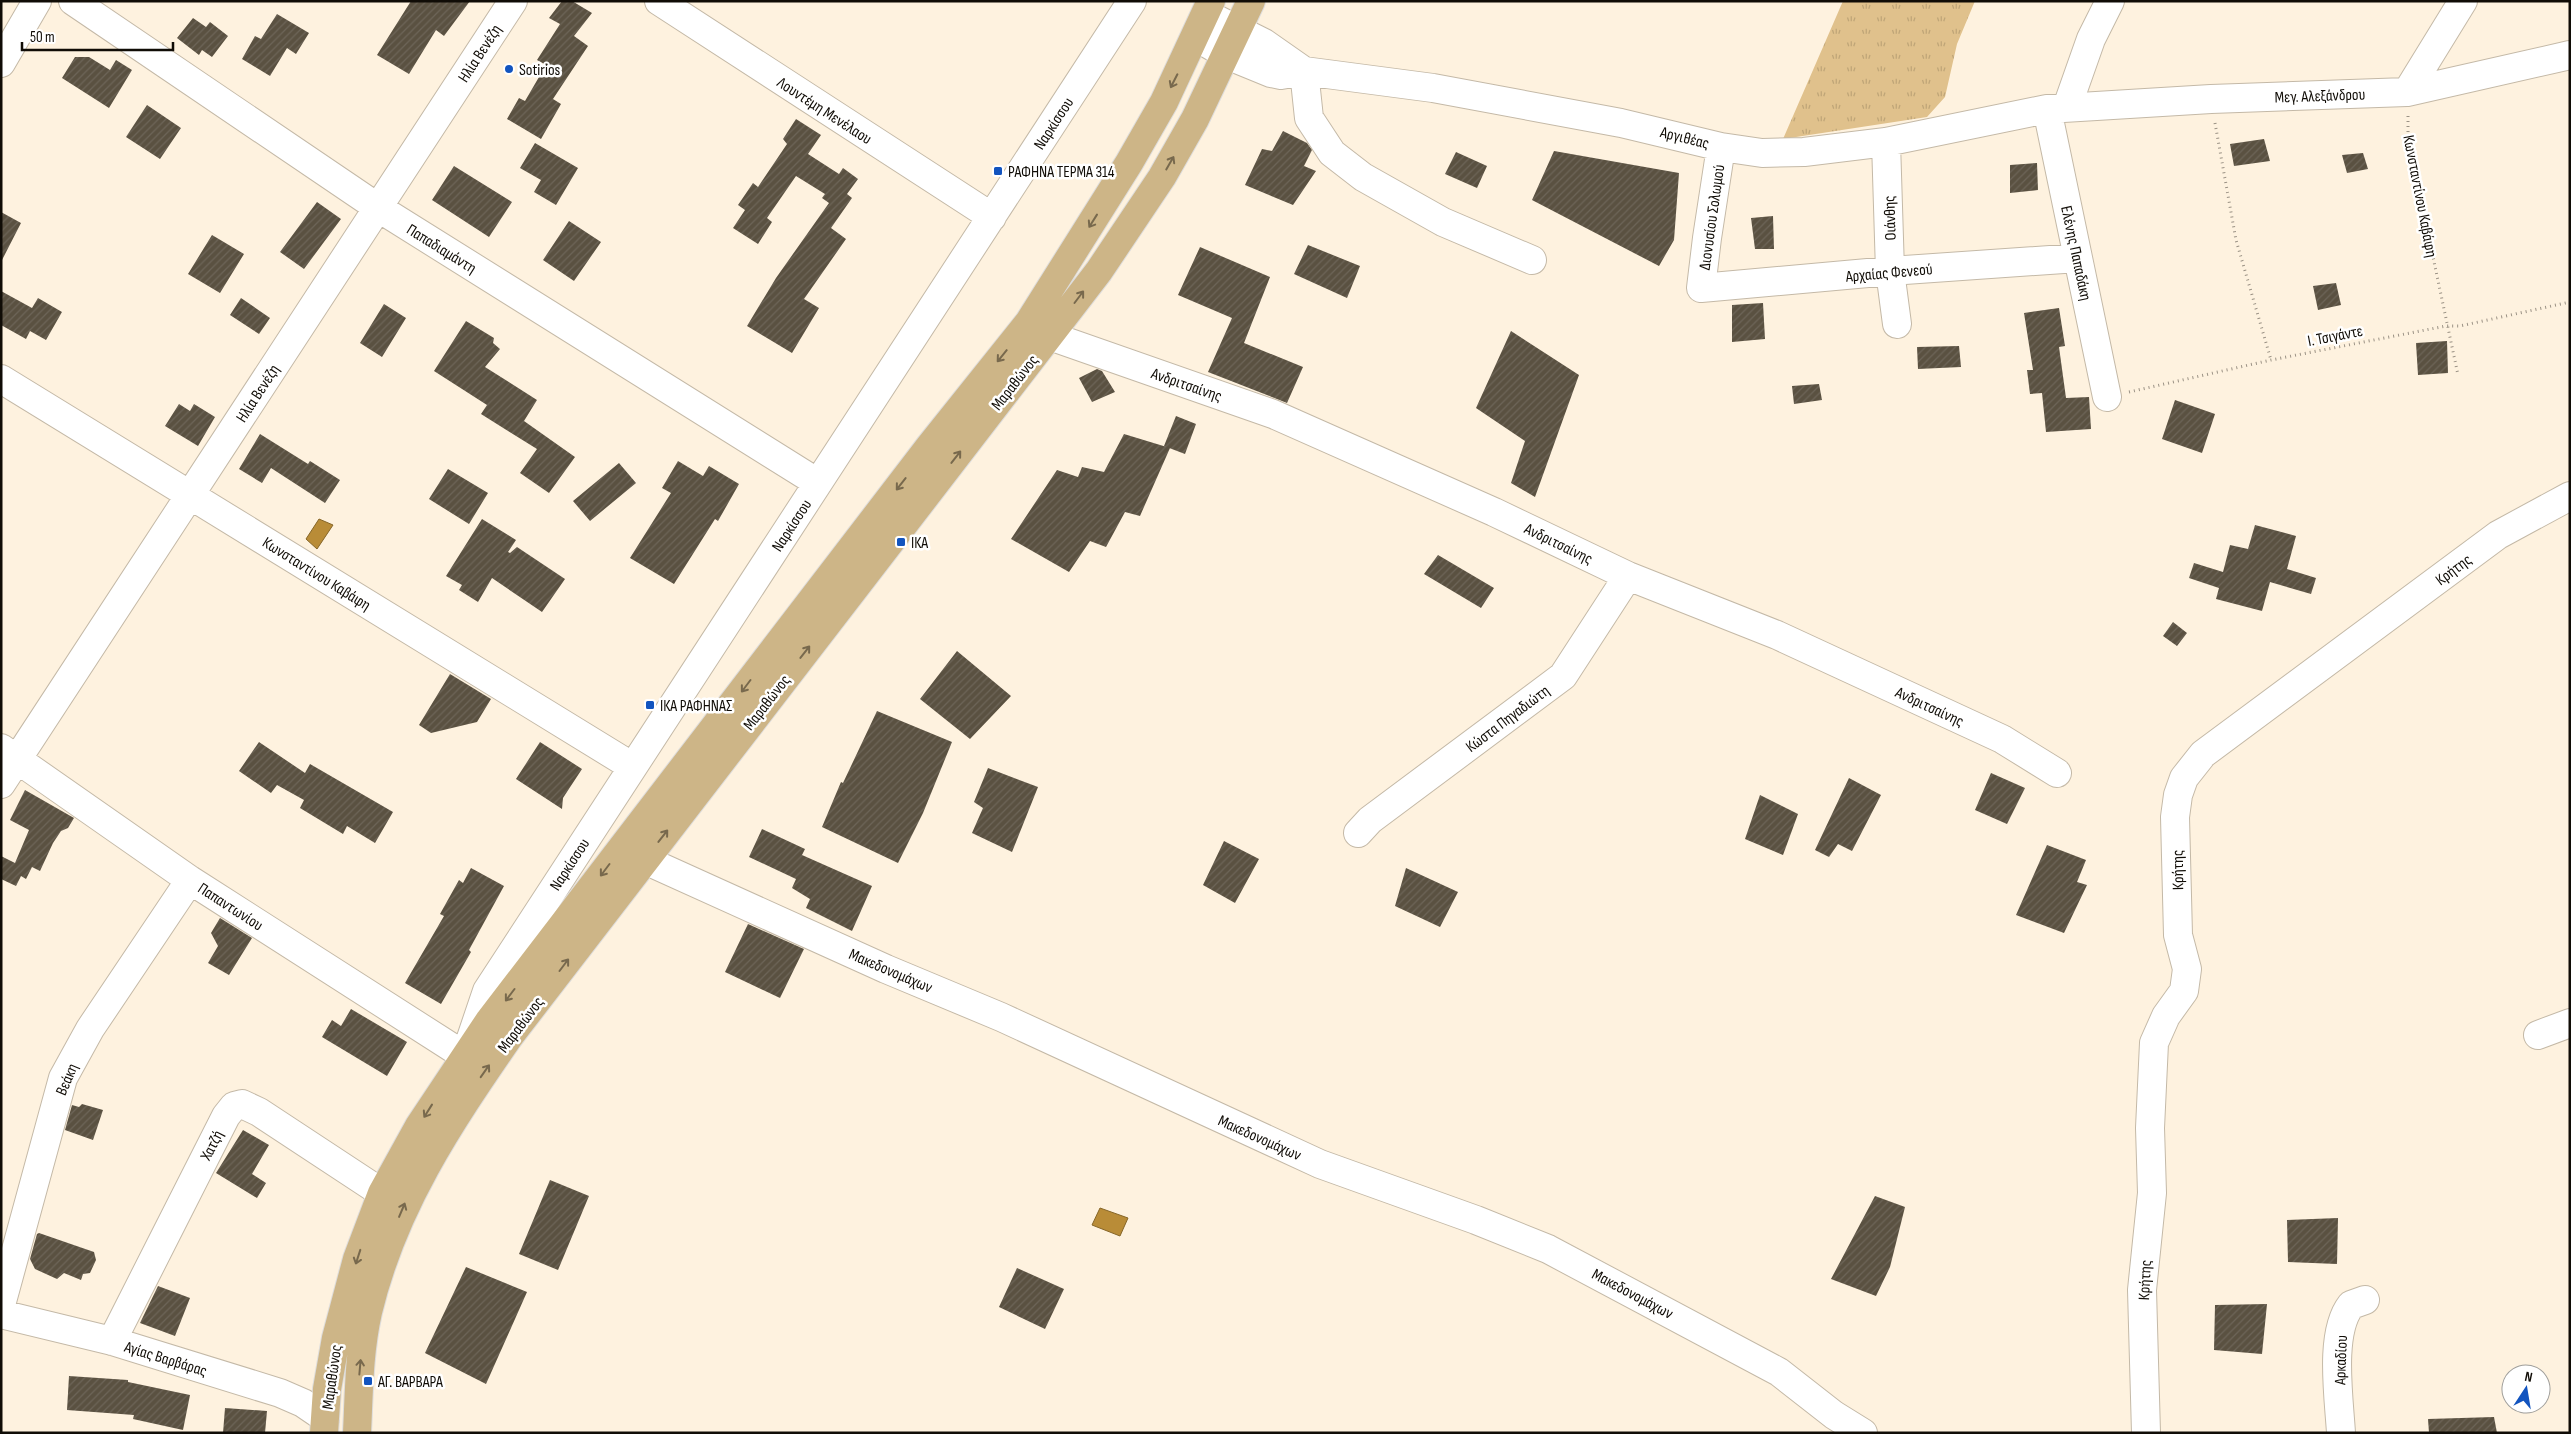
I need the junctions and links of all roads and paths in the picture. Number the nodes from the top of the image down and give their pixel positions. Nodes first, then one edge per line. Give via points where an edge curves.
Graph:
1 (37, 1) edge
2 (73, 1) edge
3 (513, 1) edge
4 (659, 1) edge
5 (1132, 1) edge
6 (1251, 1) edge
7 (2110, 1) edge
8 (2463, 1) edge
9 (1204, 18) edge
10 (1238, 30) junction
11 (2570, 55) edge
12 (1226, 56) junction
13 (1, 63) edge
14 (1304, 71) junction
15 (2407, 92) junction
16 (2211, 99) junction
17 (2057, 108) junction
18 (1886, 142) junction
19 (1722, 147) junction
20 (377, 208) junction
21 (992, 217) junction
22 (2078, 258) junction
23 (1532, 260) dead end
24 (1890, 271) junction
25 (1701, 288) joint
26 (2570, 302) edge
27 (1897, 324) dead end
28 (2446, 326) junction
29 (1050, 336) junction
30 (2271, 360) junction
31 (2458, 375) dead end
32 (1, 379) edge
33 (2107, 397) joint
34 (818, 483) junction
35 (191, 495) junction
36 (2570, 496) edge
37 (1628, 576) junction
38 (9, 753) edge
39 (633, 766) junction
40 (2057, 774) dead end
41 (1, 784) edge
42 (1358, 833) dead end
43 (645, 860) junction
44 (190, 880) junction
45 (2570, 1023) edge
46 (2538, 1035) dead end
47 (465, 1056) junction
48 (382, 1193) junction
49 (2365, 1300) dead end
50 (1, 1305) edge
51 (1, 1314) edge
52 (112, 1341) junction
53 (325, 1425) edge
54 (357, 1433) edge
55 (1864, 1433) edge
56 (2146, 1433) edge
57 (2341, 1433) edge

1 - 13 street
2 - 20 street, Παπαδιαμάντη
3 - 20 street, Ηλία Βενέζη
4 - 21 street, Λουντέμη Μενέλαου
5 - 21 street, Ναρκίσσου
6 - 10 main road, Μαραθώνος
7 - 17 street
8 - 15 street
9 - 10 street
9 - 12 street
9 -> 47 main road, Μαραθώνος via 1164,102 1129,163 1029,322
10 - 12 main road, Μαραθώνος
10 - 14 street via 1264,43
11 - 15 street, Μεγ. Αλεξάνδρου
12 - 14 street via 1281,75
29 -> 12 main road, Μαραθώνος via 1132,226 1208,97
14 - 19 street, Αργιθέας via 1433,88 1621,122
14 - 23 street via 1309,118 1332,153 1364,177 1443,222
15 - 16 street, Μεγ. Αλεξάνδρου
15 - 28 path, Κωνσταντίνου Καβάφη via 2408,139
16 - 17 street, Μεγ. Αλεξάνδρου
16 - 30 path via 2236,240
17 - 18 street, Αργιθέας
17 - 22 street, Ελένης Παπαδάκη
18 - 19 street, Αργιθέας via 1804,152 1762,152
18 - 24 street, Οιάνθης
19 - 25 street, Διονυσίου Σολωμού
20 - 34 street, Παπαδιαμάντη
20 - 35 street, Ηλία Βενέζη
21 - 34 street, Ναρκίσσου
22 - 24 street, Αρχαίας Φενεού
22 - 33 street, Ελένης Παπαδάκη
24 - 25 street, Αρχαίας Φενεού
24 - 27 street, Οιάνθης
26 - 28 path, Ι. Τσιγάντε via 2460,326
28 - 30 path, Ι. Τσιγάντε
28 - 31 path, Κωνσταντίνου Καβάφη
29 - 37 street, Ανδριτσαίνης via 1273,414 1494,512
43 -> 29 main road, Μαραθώνος
30 - 33 path, Ι. Τσιγάντε
32 - 35 street, Κωνσταντίνου Καβάφη
34 - 39 street, Ναρκίσσου
35 - 38 street, Ηλία Βενέζη
35 - 39 street, Κωνσταντίνου Καβάφη
36 - 56 street, Κρήτης via 2526,518 2484,545 2203,754 2184,778 2175,817 2178,935 2187,969 2184,991 2158,1029 2153,1060 2152,1193 2142,1290
37 - 40 street, Ανδριτσαίνης via 1777,635 2002,739
37 - 42 street, Κώστα Πηγαδιώτη via 1563,676 1370,820
38 - 41 street, Ηλία Βενέζη
38 - 44 street, Παπαντωνίου
39 - 47 street, Ναρκίσσου via 487,991
54 -> 43 main road, Μαραθώνος via 360,1362 368,1313 381,1265 405,1204 461,1106 509,1037
43 - 55 street, Μακεδονομάχων via 1001,1017 1320,1164 1548,1249 1779,1372 1834,1415
44 - 47 street, Παπαντωνίου
44 - 50 street, Βεάκη via 90,1029 63,1078
45 - 46 street
47 -> 48 main road, Μαραθώνος via 419,1126
48 - 52 street, Χατζή via 259,1112 242,1104 234,1106
48 -> 53 main road, Μαραθώνος via 343,1308 331,1368
49 - 57 street, Αρκαδίου via 2351,1305 2342,1323 2338,1360
51 - 52 street, Αγίας Βαρβάρας
52 - 53 street, Αγίας Βαρβάρας via 280,1392 303,1403

